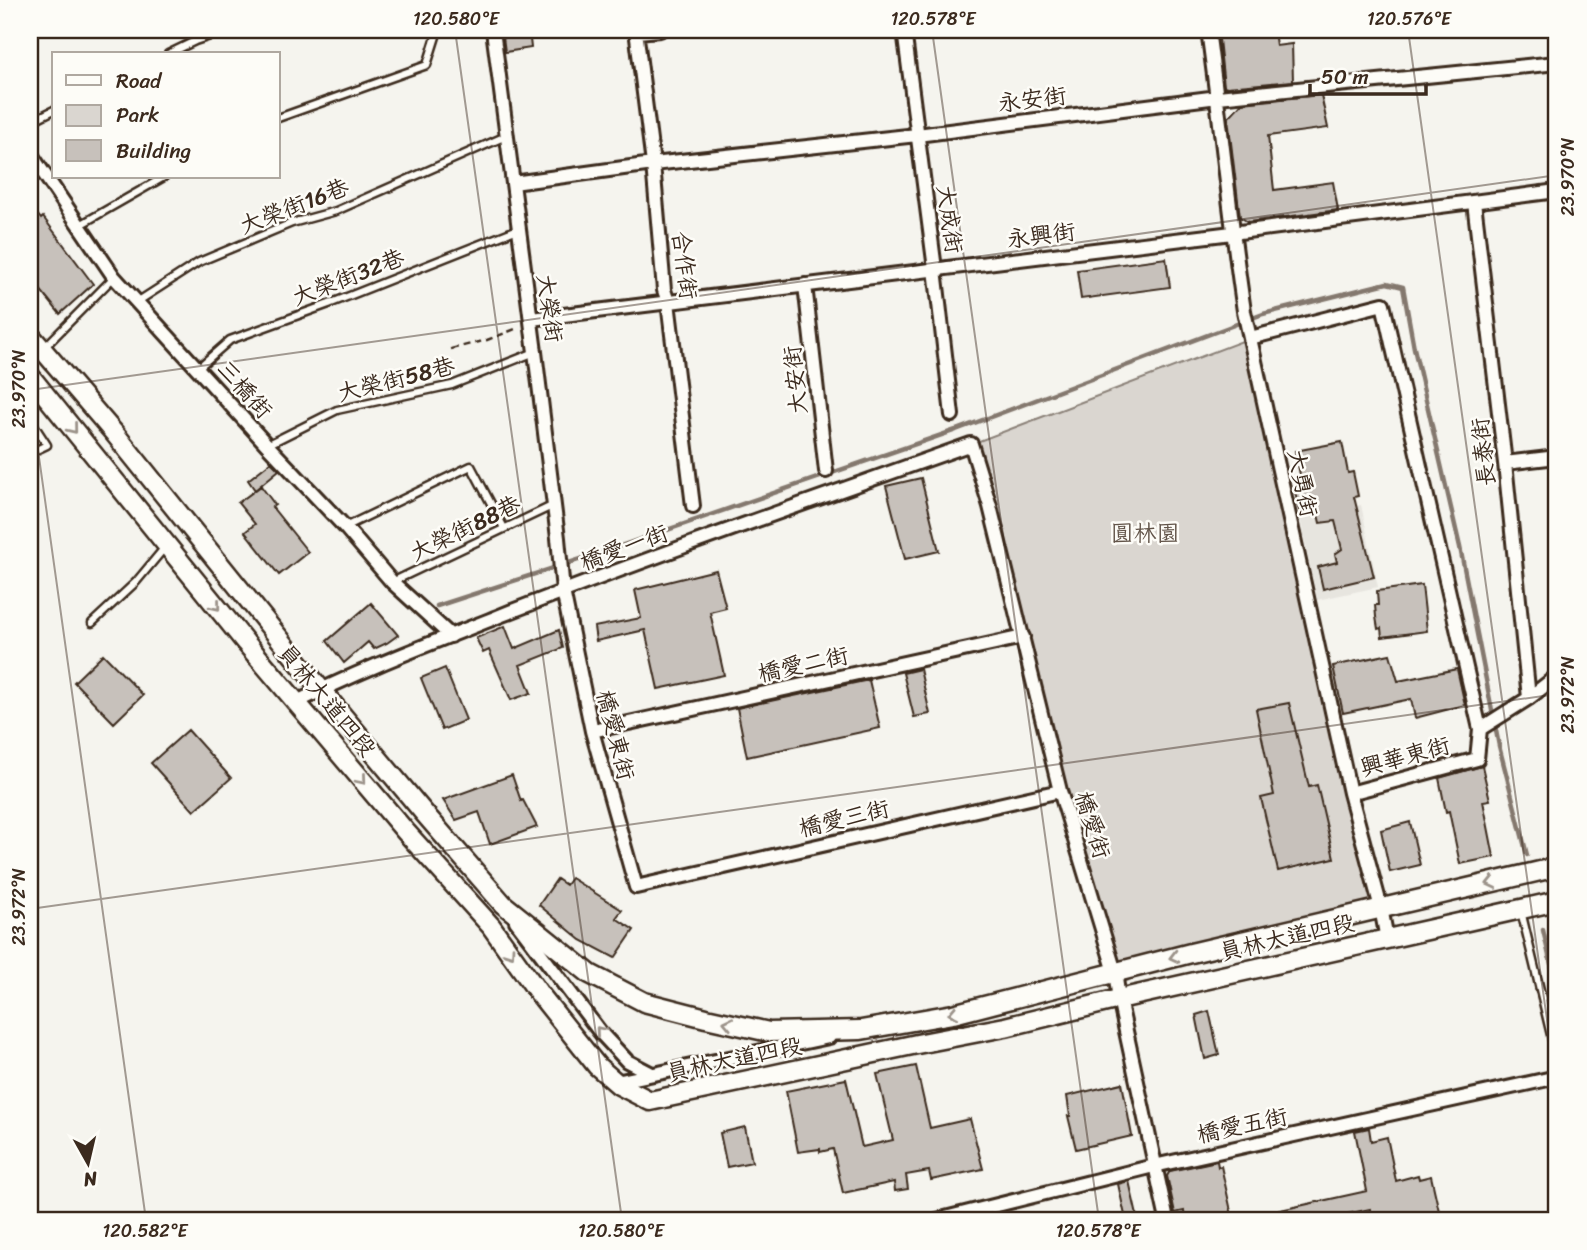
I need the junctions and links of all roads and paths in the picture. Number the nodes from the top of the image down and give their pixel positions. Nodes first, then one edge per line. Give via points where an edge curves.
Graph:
1 (228, 30) edge
2 (438, 30) edge
3 (493, 30) edge
4 (660, 30) edge
5 (904, 30) edge
6 (1208, 30) edge
7 (636, 31) edge
8 (172, 52) edge
9 (1557, 63) edge
10 (1218, 97) junction
11 (52, 111) edge
12 (280, 117) edge
13 (30, 122) edge
14 (917, 135) junction
15 (506, 136) junction
16 (30, 153) edge
17 (653, 164) junction
18 (162, 178) edge
19 (513, 183) junction
20 (1557, 191) edge
21 (1474, 202) junction
22 (80, 225) junction
23 (519, 228) junction
24 (1233, 233) junction
25 (935, 270) junction
26 (114, 277) junction
27 (805, 285) junction
28 (138, 302) junction
29 (668, 302) junction
30 (531, 321) junction
31 (1249, 334) junction
32 (30, 335) edge
33 (452, 349) dead end
34 (535, 352) junction
35 (36, 356) edge
36 (198, 368) junction
37 (30, 376) edge
38 (952, 415) dead end
39 (30, 419) edge
40 (971, 444) joint
41 (267, 445) junction
42 (30, 453) edge
43 (1557, 457) edge
44 (1505, 463) junction
45 (826, 471) dead end
46 (554, 505) junction
47 (693, 506) dead end
48 (345, 527) junction
49 (504, 528) junction
50 (167, 545) junction
51 (392, 582) junction
52 (562, 586) junction
53 (92, 623) dead end
54 (451, 636) junction
55 (1023, 638) junction
56 (1557, 676) edge
57 (321, 690) junction
58 (1529, 698) junction
59 (297, 702) junction
60 (1482, 728) junction
61 (592, 731) junction
62 (1060, 791) junction
63 (1350, 793) junction
64 (1557, 867) edge
65 (636, 887) joint
66 (1554, 901) edge
67 (503, 904) junction
68 (1381, 908) junction
69 (1521, 909) junction
70 (1557, 925) edge
71 (1387, 939) junction
72 (1115, 972) junction
73 (1119, 999) junction
74 (861, 1030) junction
75 (1557, 1059) edge
76 (652, 1074) junction
77 (1557, 1077) edge
78 (616, 1082) junction
79 (1154, 1166) junction
80 (937, 1220) edge
81 (1167, 1220) edge

1 - 8 lane
2 - 12 lane via 427,65
3 - 15 street, 大榮街
4 - 7 street
5 - 14 street, 大成街
6 - 10 street, 大勇街
7 - 17 street, 合作街
9 - 10 street, 永安街
10 - 14 street, 永安街
10 - 24 street, 大勇街
11 - 13 lane
14 - 17 street, 永安街
14 - 25 street, 大成街
15 - 19 street, 大榮街
15 - 28 lane, 大榮街16巷 via 336,211 292,223 199,262
16 - 22 street, 三橋街
17 - 19 street, 永安街
17 - 29 street, 合作街
18 - 22 lane
19 - 23 street, 大榮街
20 - 21 street, 永興街
21 - 24 street, 永興街
21 - 44 street, 長泰街
22 - 26 street, 三橋街
23 - 30 street, 大榮街
23 - 36 lane, 大榮街32巷 via 230,340
24 - 25 street, 永興街
24 - 31 street, 大勇街
25 - 27 street, 永興街
25 - 38 street, 大成街
26 - 28 street, 三橋街
26 - 35 lane
27 - 29 street, 永興街
27 - 45 street, 大安街
28 - 36 street, 三橋街
29 - 30 street, 永興街
29 - 47 street, 合作街
30 - 33 path
30 - 34 street, 大榮街
31 - 60 street via 1383,304
31 - 63 street, 大勇街
32 - 35 main road, 員林大道四段
34 - 41 lane, 大榮街58巷 via 452,385 337,410
34 - 46 street, 大榮街
35 - 57 main road, 員林大道四段 via 115,434
36 - 41 street, 三橋街
37 -> 50 main road, 員林大道四段
39 - 42 lane via 47,445
40 - 52 street, 橋愛一街
40 - 55 street, 橋愛街
41 - 48 street, 三橋街
43 - 44 street
44 - 58 street, 長泰街
46 - 49 lane, 大榮街88巷
46 - 52 street, 大榮街
48 - 49 lane via 471,467
48 - 51 street, 三橋街
49 - 51 lane, 大榮街88巷
50 - 53 lane
50 -> 59 main road, 員林大道四段
51 - 54 street, 三橋街
52 - 54 street, 橋愛一街
52 - 61 street, 橋愛東街
54 - 57 street, 橋愛一街
55 - 61 street, 橋愛二街
55 - 62 street, 橋愛街
56 - 58 street
57 - 59 street, 橋愛一街
57 - 67 main road, 員林大道四段
58 - 60 street
59 -> 78 main road, 員林大道四段 via 491,926 563,1024
60 - 63 street, 興華東街 via 1478,759
61 - 65 street, 橋愛東街
62 - 65 street, 橋愛三街
62 - 72 street, 橋愛街
63 - 68 street, 大勇街
64 -> 68 main road, 員林大道四段
66 - 69 main road, 員林大道四段
66 - 70 lane
74 -> 67 main road, 員林大道四段 via 769,1032 644,1002 590,974
76 -> 67 street via 627,1061 600,1032
68 - 71 street, 大勇街
68 -> 72 main road, 員林大道四段
69 - 71 main road, 員林大道四段
69 - 75 lane
71 - 73 main road, 員林大道四段
72 - 73 street, 橋愛街
72 -> 74 main road, 員林大道四段 via 953,1014
73 - 78 main road, 員林大道四段 via 650,1101
73 - 79 street, 橋愛街
74 - 76 street
76 - 78 street
77 - 79 street, 橋愛五街
79 - 80 street, 橋愛五街
79 - 81 street, 橋愛街

